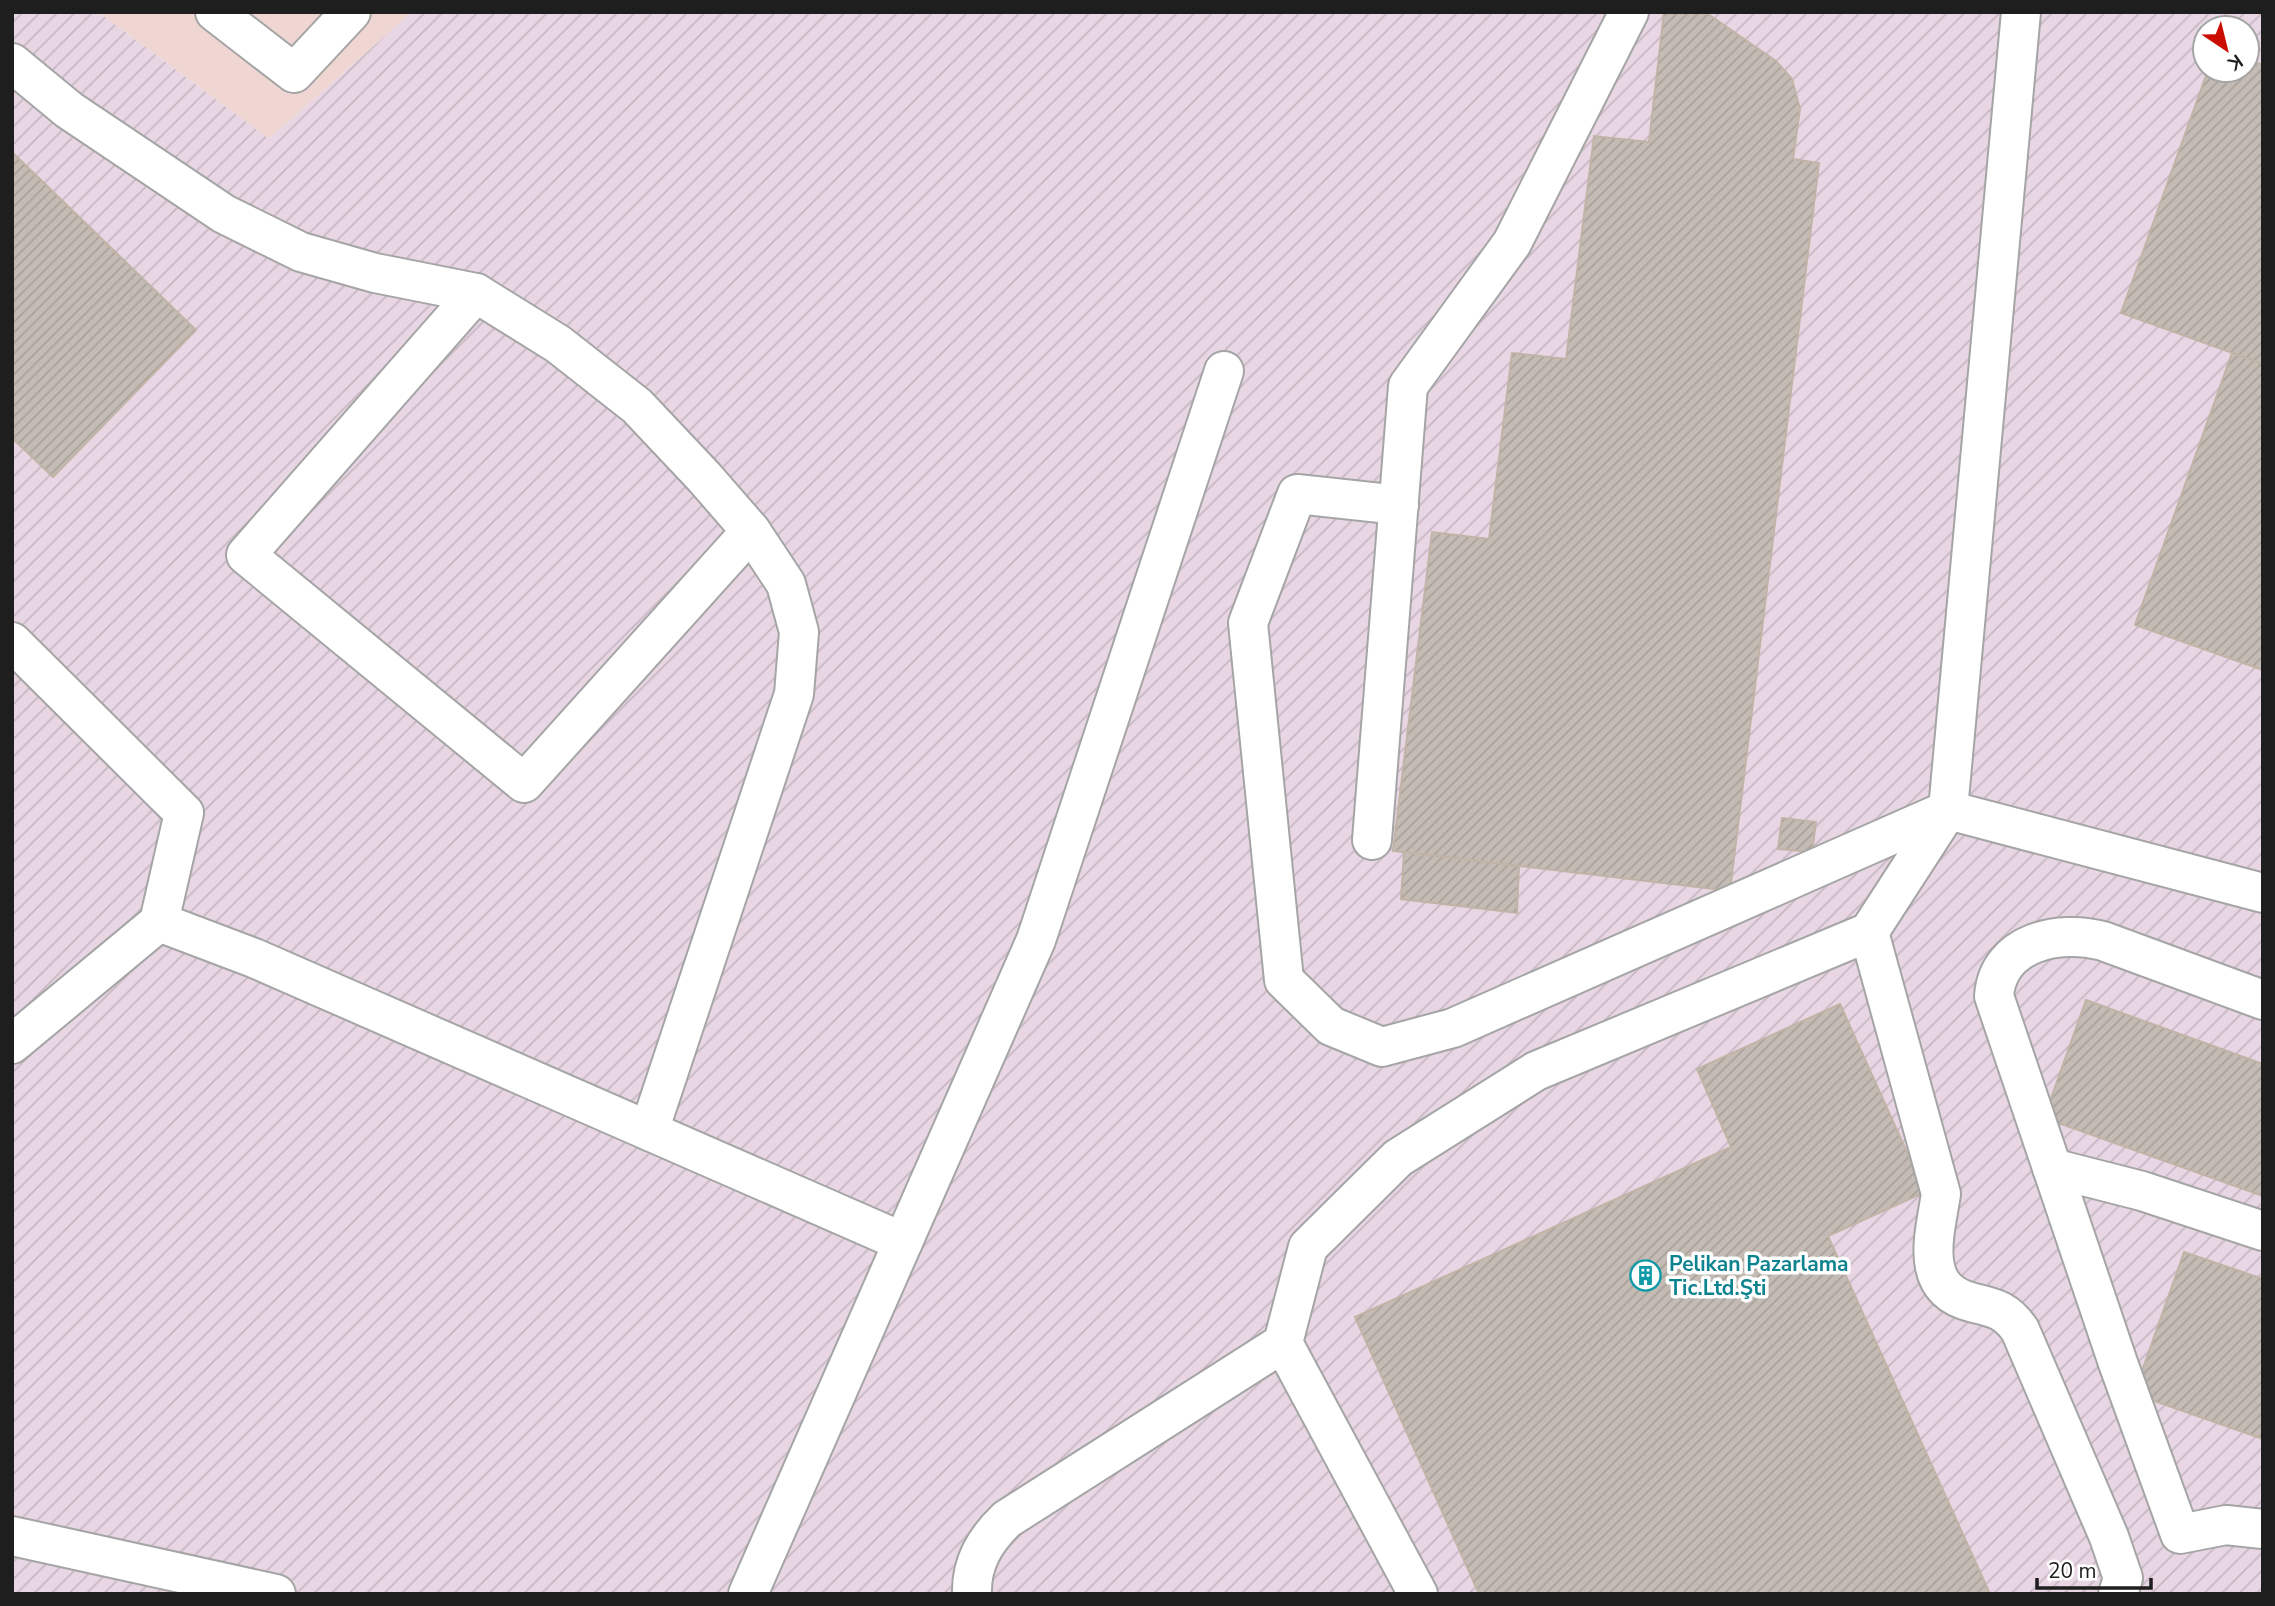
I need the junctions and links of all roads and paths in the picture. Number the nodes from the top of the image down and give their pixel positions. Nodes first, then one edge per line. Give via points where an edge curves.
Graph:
1 (215, 12) edge
2 (351, 12) edge
3 (1629, 12) edge
4 (2021, 12) edge
5 (12, 63) edge
6 (476, 293) junction
7 (1224, 372) dead end
8 (1399, 505) junction
9 (751, 531) junction
10 (12, 642) edge
11 (1948, 810) junction
12 (1372, 840) dead end
13 (2263, 893) edge
14 (159, 922) junction
15 (1869, 932) junction
16 (2263, 1000) edge
17 (12, 1044) edge
18 (649, 1130) junction
19 (2052, 1168) junction
20 (2263, 1231) edge
21 (903, 1242) junction
22 (1283, 1342) junction
23 (2263, 1529) edge
24 (12, 1536) edge
25 (276, 1594) edge
26 (748, 1594) edge
27 (972, 1594) edge
28 (1418, 1594) edge
29 (2118, 1594) edge

1 - 2 street via 294,73
3 - 8 street via 1512,243 1408,386
4 - 11 street
5 - 6 street via 69,110 223,214 301,252 375,273
6 - 9 street via 558,344 636,406
6 - 9 street via 246,555 524,783
7 - 21 street via 1037,940
8 - 11 street via 1297,494 1248,623 1284,980 1331,1026 1382,1047 1453,1028
8 - 12 street
9 - 18 street via 786,584 799,632 794,694
10 - 14 street via 184,813
11 - 13 street
11 - 15 street
14 - 17 street
14 - 18 street via 254,958
15 - 22 street via 1536,1071 1398,1158 1308,1247
15 - 29 street via 1941,1194 1934,1243 1939,1284 1958,1299 2010,1315 2020,1330 2109,1537 2123,1578
16 - 19 street via 2084,936 2046,939 2011,959 1998,974 1994,996
18 - 21 street
19 - 20 street via 2142,1191
19 - 23 street via 2180,1534 2226,1525
21 - 26 street
22 - 27 street via 1007,1519 981,1551
22 - 28 street
24 - 25 street

